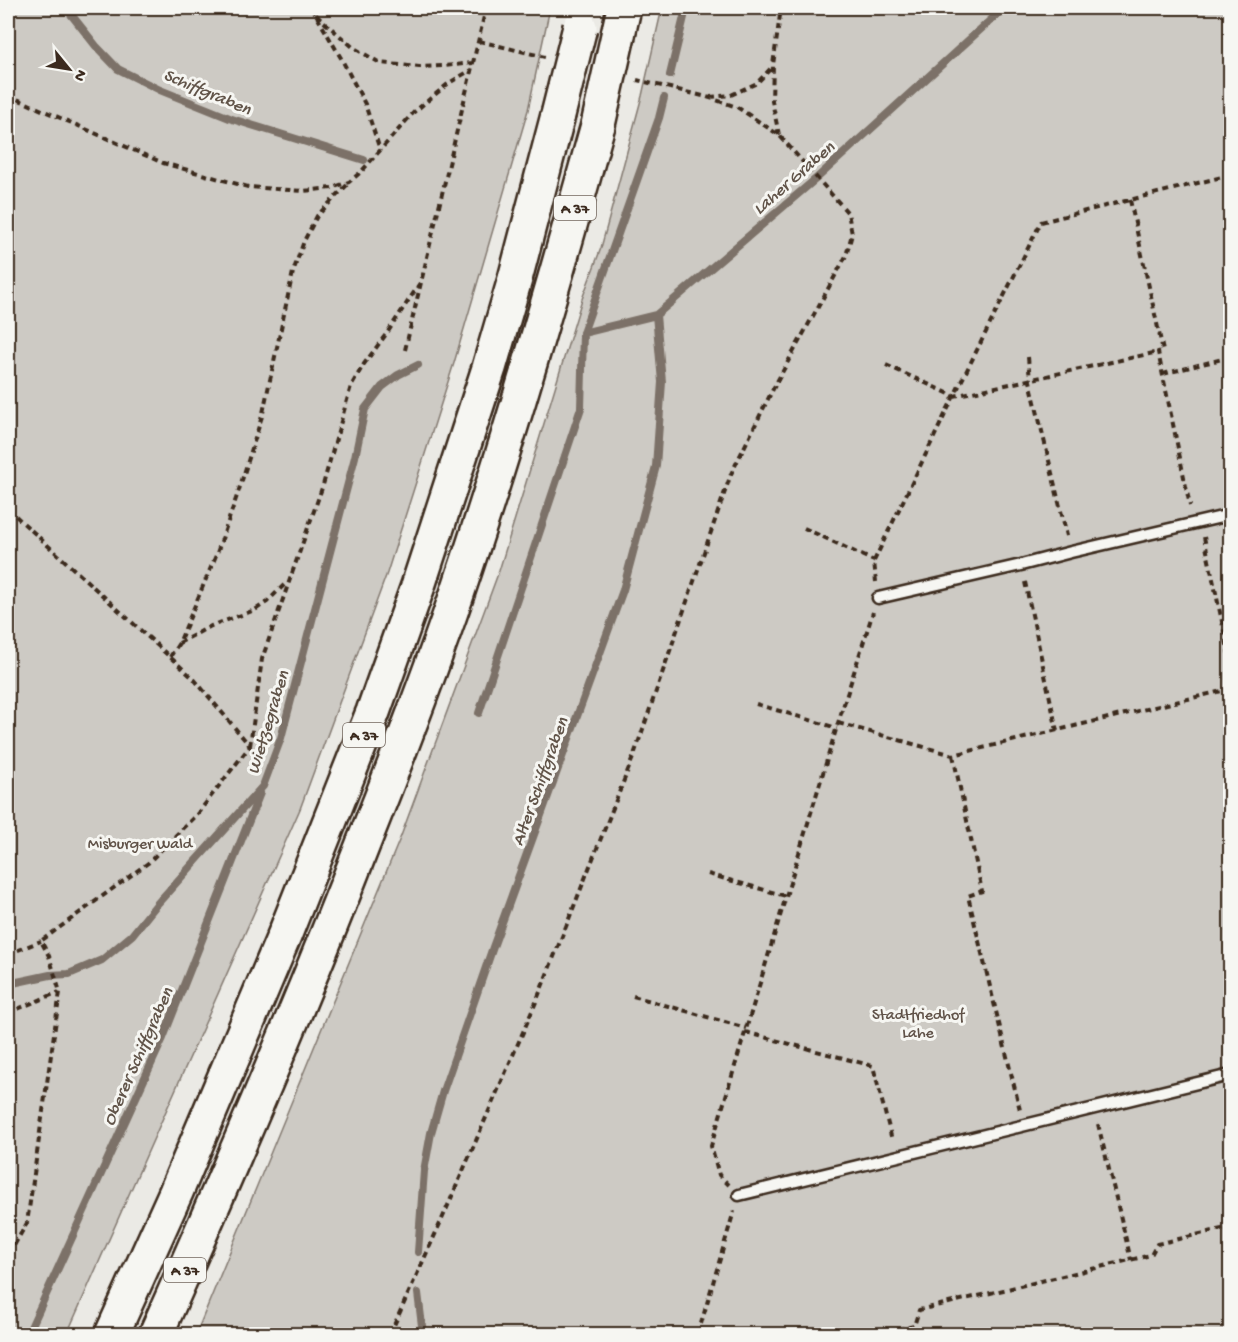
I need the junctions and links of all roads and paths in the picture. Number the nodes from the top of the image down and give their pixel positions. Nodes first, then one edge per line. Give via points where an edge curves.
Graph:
1 (312, 8) edge
2 (486, 8) edge
3 (781, 8) edge
4 (316, 15) junction
5 (582, 17) edge
6 (621, 21) edge
7 (479, 41) junction
8 (544, 57) dead end
9 (473, 63) junction
10 (774, 65) junction
11 (471, 70) junction
12 (644, 82) dead end
13 (8, 95) edge
14 (707, 97) junction
15 (779, 135) junction
16 (380, 151) junction
17 (1230, 175) edge
18 (349, 182) junction
19 (1130, 200) junction
20 (422, 280) junction
21 (405, 350) dead end
22 (1158, 352) junction
23 (1028, 357) dead end
24 (1230, 357) edge
25 (886, 365) dead end
26 (1163, 374) junction
27 (1030, 381) junction
28 (954, 396) junction
29 (8, 509) edge
30 (1230, 515) edge
31 (1194, 524) junction
32 (804, 528) dead end
33 (1071, 552) junction
34 (874, 561) junction
35 (1021, 565) junction
36 (288, 580) junction
37 (878, 598) junction
38 (179, 643) junction
39 (170, 657) junction
40 (1230, 659) edge
41 (1230, 689) edge
42 (756, 704) dead end
43 (838, 725) junction
44 (1057, 731) junction
45 (250, 746) junction
46 (953, 754) junction
47 (708, 874) dead end
48 (786, 896) junction
49 (41, 941) junction
50 (8, 954) edge
51 (60, 992) junction
52 (633, 996) dead end
53 (8, 1014) edge
54 (746, 1030) junction
55 (1230, 1076) edge
56 (1094, 1108) junction
57 (1024, 1125) junction
58 (896, 1155) junction
59 (739, 1195) junction
60 (1230, 1227) edge
61 (8, 1256) edge
62 (1131, 1260) junction
63 (112, 1335) edge
64 (156, 1335) edge
65 (390, 1335) edge
66 (698, 1335) edge
67 (877, 1335) edge

1 - 4 path
2 - 7 path
3 - 10 path
4 - 9 path via 354,48 381,63 419,67
4 - 16 path via 365,104
5 - 63 highway, A 37, bridge via 489,368 381,691 281,945
6 - 64 highway, A 37, bridge via 598,125 552,291 456,597 301,1001
7 - 8 path
7 - 9 path
9 - 11 path
10 - 14 path via 757,83 731,95
10 - 15 path via 772,101
11 - 16 path via 449,82 414,112
11 - 20 path
12 - 14 path
13 - 18 path via 163,163 248,187 303,191
14 - 15 path via 737,107
15 - 65 path via 848,213 852,234 846,256 731,474 630,765 536,1002
16 - 18 path
17 - 19 path
18 - 38 path via 317,216 304,241 293,272 263,412 241,483
19 - 22 path via 1163,351
19 - 28 path via 1041,222
20 - 21 path
20 - 36 path via 351,386 323,485
22 - 26 path
22 - 27 path
23 - 27 path
24 - 26 path
25 - 28 path
26 - 31 path
27 - 28 path
27 - 33 path
28 - 34 path
29 - 39 path
30 - 31 lane
31 - 33 lane
31 - 40 path via 1205,539
32 - 34 path
33 - 35 lane
34 - 37 path
35 - 37 lane
35 - 44 path
36 - 38 path via 255,610
36 - 45 path via 262,659
37 - 43 path
38 - 39 path
39 - 45 path via 194,679
41 - 44 path
42 - 43 path
43 - 46 path
43 - 48 path
44 - 46 path
45 - 49 path via 198,813 148,863
46 - 57 path via 982,891 968,896
47 - 48 path
48 - 54 path
49 - 50 path
49 - 51 path
51 - 53 path
51 - 61 path via 27,1222
52 - 54 path
54 - 58 path via 873,1066
54 - 59 path via 711,1146 719,1175
55 - 56 lane
56 - 57 lane
56 - 62 path
57 - 58 lane
58 - 59 lane
59 - 66 path
60 - 62 path via 1157,1244 1151,1255
62 - 67 path via 919,1310 914,1326

